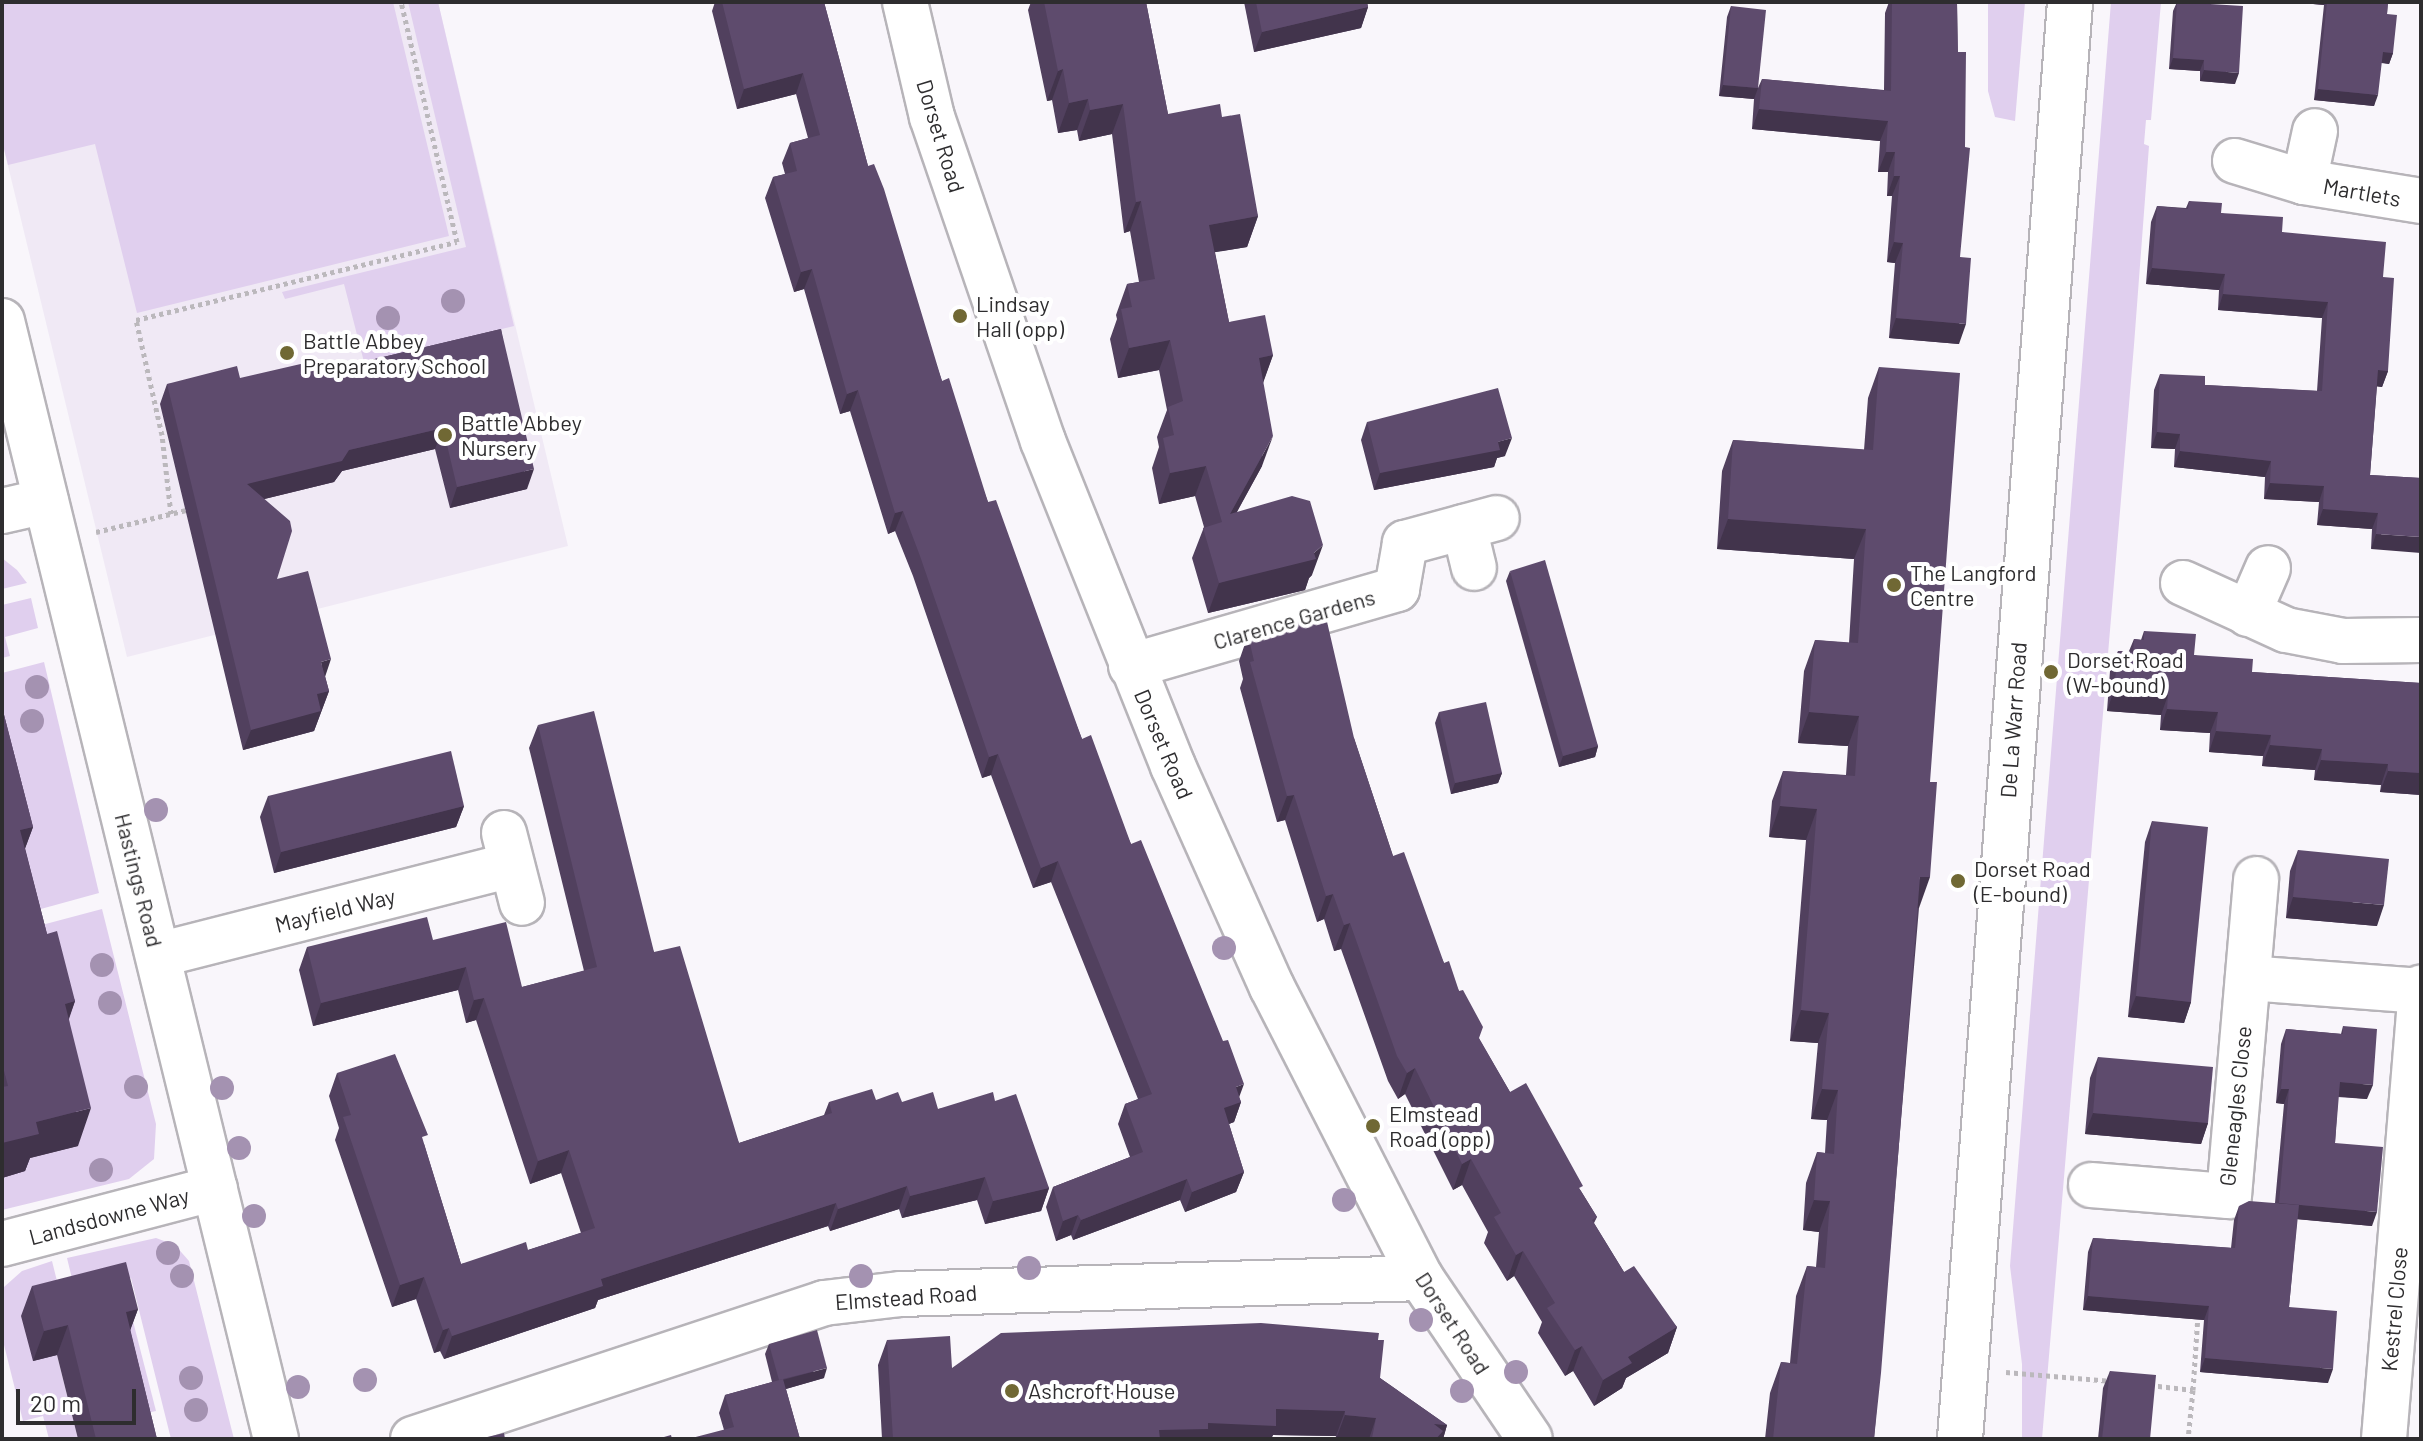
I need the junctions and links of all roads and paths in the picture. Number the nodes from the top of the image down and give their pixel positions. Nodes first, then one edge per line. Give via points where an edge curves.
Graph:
1 (401, 2) edge
2 (905, 2) edge
3 (2070, 2) edge
4 (2315, 131) dead end
5 (2235, 161) dead end
6 (2304, 182) junction
7 (2421, 201) edge
8 (2, 321) edge
9 (186, 510) dead end
10 (2, 511) edge
11 (171, 514) junction
12 (51, 521) junction
13 (1478, 538) dead end
14 (2268, 568) dead end
15 (2183, 583) dead end
16 (2248, 614) junction
17 (2421, 640) edge
18 (1131, 666) junction
19 (513, 867) dead end
20 (2256, 879) dead end
21 (158, 955) junction
22 (2248, 978) junction
23 (2421, 990) edge
24 (2091, 1185) dead end
25 (215, 1188) junction
26 (2, 1244) edge
27 (1421, 1278) junction
28 (2199, 1298) edge
29 (1966, 1368) junction
30 (2124, 1383) edge
31 (2136, 1384) edge
32 (2193, 1390) junction
33 (276, 1439) edge
34 (413, 1439) edge
35 (1530, 1439) edge
36 (1960, 1439) edge
37 (2188, 1439) edge
38 (2384, 1439) edge

1 - 11 path via 457,242 136,320 162,435
2 - 18 main road, Dorset Road via 937,132 1043,441
3 - 29 main road, De La Warr Road
4 - 6 main road, Martlets
5 - 6 main road, Martlets
6 - 7 main road, Martlets
8 - 12 main road, Hastings Road
9 - 11 path
10 - 12 main road
11 - 12 path
12 - 21 main road, Hastings Road
13 - 18 main road, Clarence Gardens via 1405,543 1397,589
14 - 16 main road
15 - 16 main road
16 - 17 main road via 2286,630 2343,641
18 - 27 main road, Dorset Road via 1272,987
19 - 21 main road, Mayfield Way
20 - 22 main road, Gleneagles Close
21 - 25 main road, Hastings Road
22 - 23 main road
22 - 24 main road, Gleneagles Close via 2229,1196
23 - 38 main road, Kestrel Close
25 - 26 main road, Landsdowne Way
25 - 33 main road, Hastings Road
27 - 34 main road, Elmstead Road via 901,1294 824,1303
27 - 35 main road, Dorset Road
28 - 32 path
29 - 30 path
29 - 36 main road, De La Warr Road
31 - 32 path
32 - 37 path

